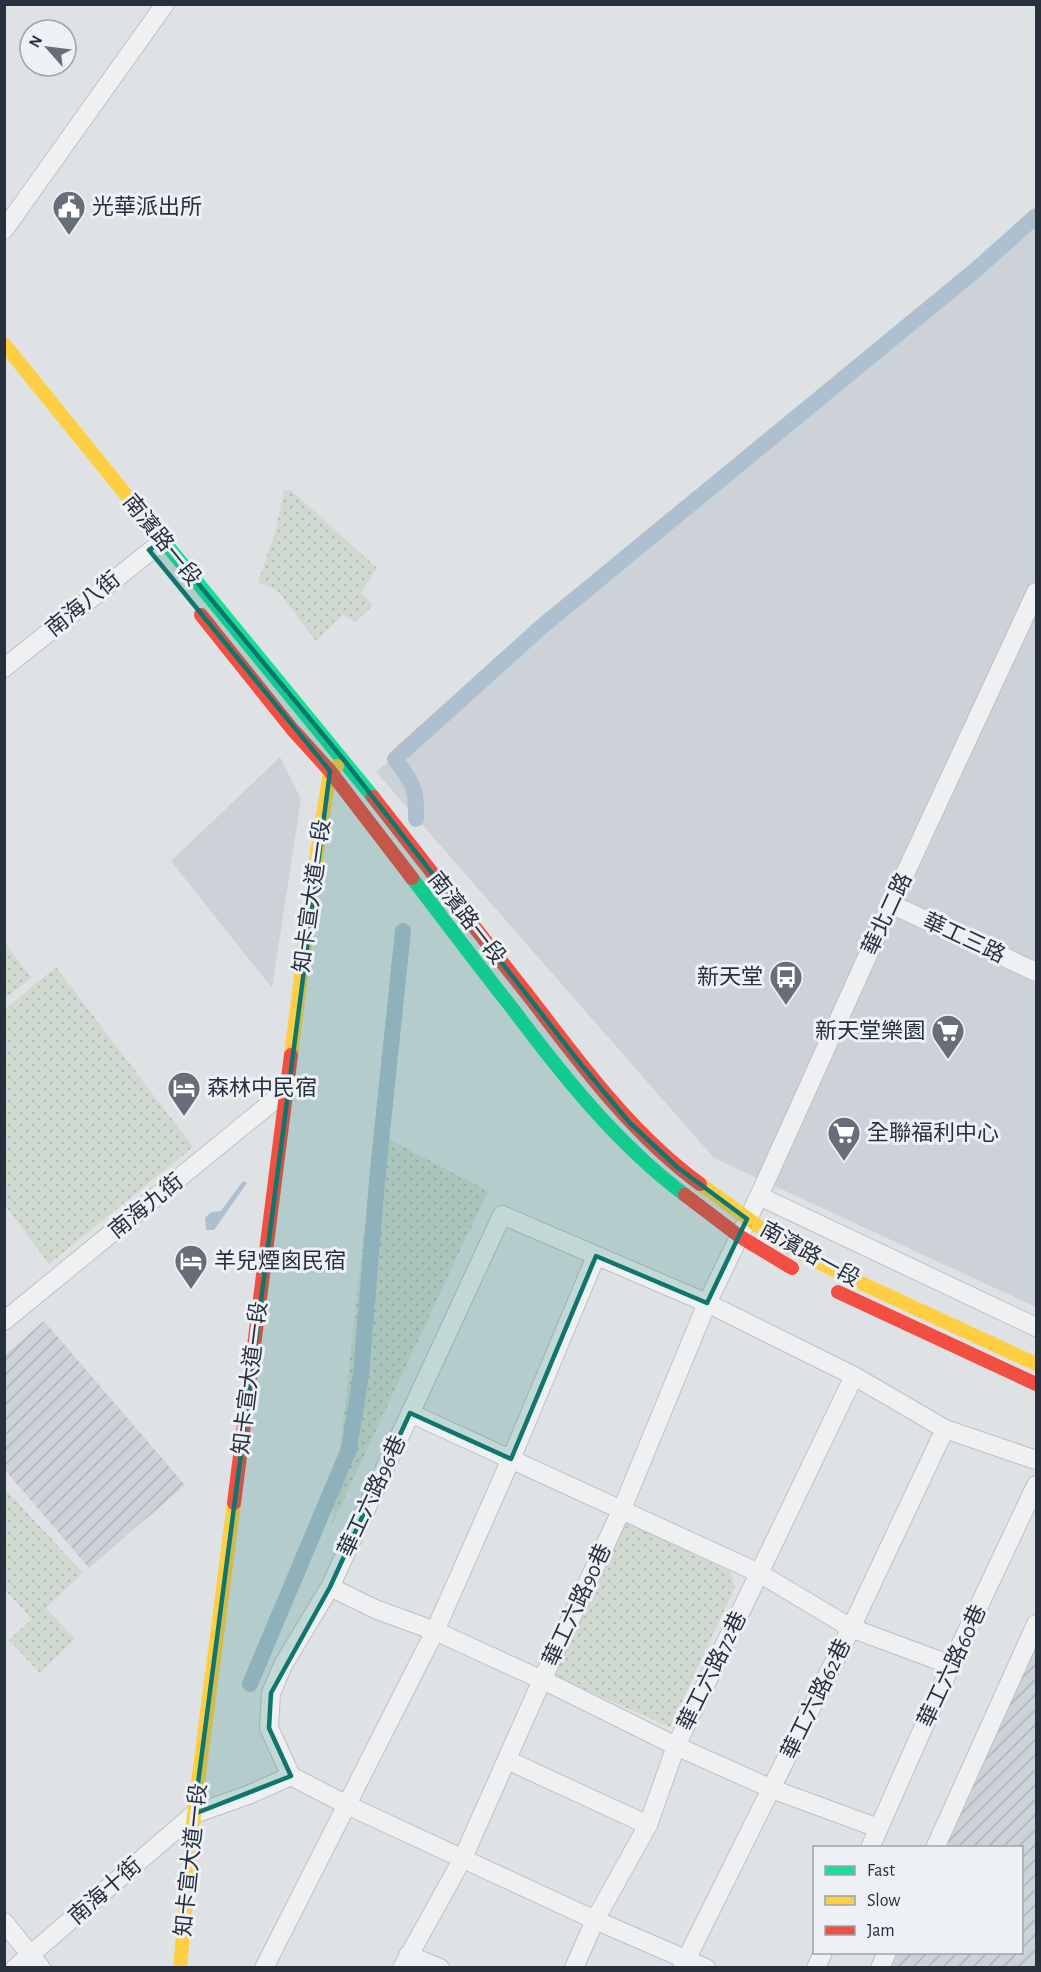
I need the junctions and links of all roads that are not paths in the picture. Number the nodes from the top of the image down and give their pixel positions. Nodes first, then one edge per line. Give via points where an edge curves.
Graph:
1 (165, 4) edge
2 (4, 230) edge
3 (4, 344) edge
4 (152, 548) junction
5 (1036, 592) edge
6 (192, 604) dead end
7 (1028, 630) edge
8 (4, 668) edge
9 (344, 760) junction
10 (330, 771) junction
11 (891, 904) junction
12 (1036, 972) edge
13 (288, 1089) junction
14 (759, 1196) junction
15 (747, 1219) junction
16 (739, 1236) junction
17 (596, 1256) junction
18 (800, 1272) dead end
19 (828, 1287) dead end
20 (707, 1303) junction
21 (4, 1321) edge
22 (1036, 1327) edge
23 (1036, 1364) edge
24 (854, 1376) junction
25 (1036, 1384) edge
26 (410, 1413) junction
27 (945, 1429) junction
28 (511, 1459) junction
29 (1036, 1460) edge
30 (1036, 1485) edge
31 (622, 1509) junction
32 (759, 1573) junction
33 (330, 1587) junction
34 (1036, 1624) edge
35 (851, 1628) junction
36 (435, 1631) junction
37 (951, 1665) junction
38 (542, 1680) junction
39 (676, 1746) junction
40 (507, 1760) junction
41 (291, 1776) junction
42 (772, 1789) junction
43 (347, 1804) junction
44 (194, 1814) junction
45 (648, 1825) junction
46 (878, 1828) junction
47 (871, 1846) edge
48 (936, 1846) edge
49 (463, 1858) junction
50 (595, 1920) junction
51 (4, 1922) edge
52 (823, 1954) edge
53 (887, 1954) edge
54 (36, 1961) edge
55 (405, 1961) edge
56 (684, 1963) edge
57 (15, 1968) edge
58 (180, 1968) edge
59 (264, 1968) edge
60 (440, 1968) edge
61 (574, 1968) edge
62 (706, 1968) edge
63 (816, 1968) edge
64 (880, 1968) edge

1 - 2 street
3 - 4 main road, 南濱路一段
4 - 8 street, 南海八街
4 - 9 main road, 南濱路一段
5 - 7 street, 華北二路
6 - 10 main road, 南濱路一段
7 - 11 street, 華北二路
9 - 10 main road
9 - 15 main road, 南濱路一段 via 629,1122 677,1167
10 - 13 main road, 知卡宣大道一段
10 - 16 main road, 南濱路一段 via 548,1056 604,1122 653,1171
11 - 12 street, 華工三路
11 - 14 street, 華北二路
13 - 21 street, 南海九街
13 - 44 main road, 知卡宣大道一段
14 - 15 street, 華北二路
14 - 22 street
15 - 16 street, 華北二路
15 - 23 main road, 南濱路一段 via 780,1242 835,1271
16 - 18 main road, 南濱路一段
16 - 20 street, 華工六路90巷
17 - 20 street
17 - 26 street, 華工六路96巷 via 502,1215
17 - 28 street
19 - 25 main road, 南濱路一段
20 - 24 street
20 - 31 street, 華工六路90巷
24 - 27 street
24 - 32 street, 華工六路72巷
26 - 28 street
26 - 33 street, 華工六路96巷
27 - 29 street
27 - 35 street, 華工六路62巷
28 - 31 street
28 - 36 street
30 - 37 street, 華工六路60巷
31 - 32 street
31 - 38 street, 華工六路90巷
32 - 35 street
32 - 39 street, 華工六路72巷
33 - 36 street
33 - 41 street, 華工六路96巷 via 283,1665 271,1693 269,1728
34 - 48 street
35 - 37 street
35 - 42 street, 華工六路62巷
36 - 38 street
36 - 43 street
37 - 46 street, 華工六路60巷
38 - 39 street
38 - 40 street, 華工六路90巷
39 - 42 street
39 - 45 street, 華工六路72巷
40 - 45 street
40 - 49 street, 華工六路90巷
41 - 43 street
41 - 44 street
42 - 46 street
42 - 56 street, 華工六路62巷
43 - 49 street
43 - 59 street
44 - 54 street, 南海十街
44 - 58 main road, 知卡宣大道一段
45 - 50 street, 華工六路72巷
46 - 47 street, 華工六路60巷
49 - 50 street
49 - 55 street, 華工六路90巷
50 - 56 street
50 - 61 street, 華工六路72巷
51 - 54 street
52 - 63 street
53 - 64 street
54 - 57 street, 南海十街
55 - 60 street
56 - 62 street

